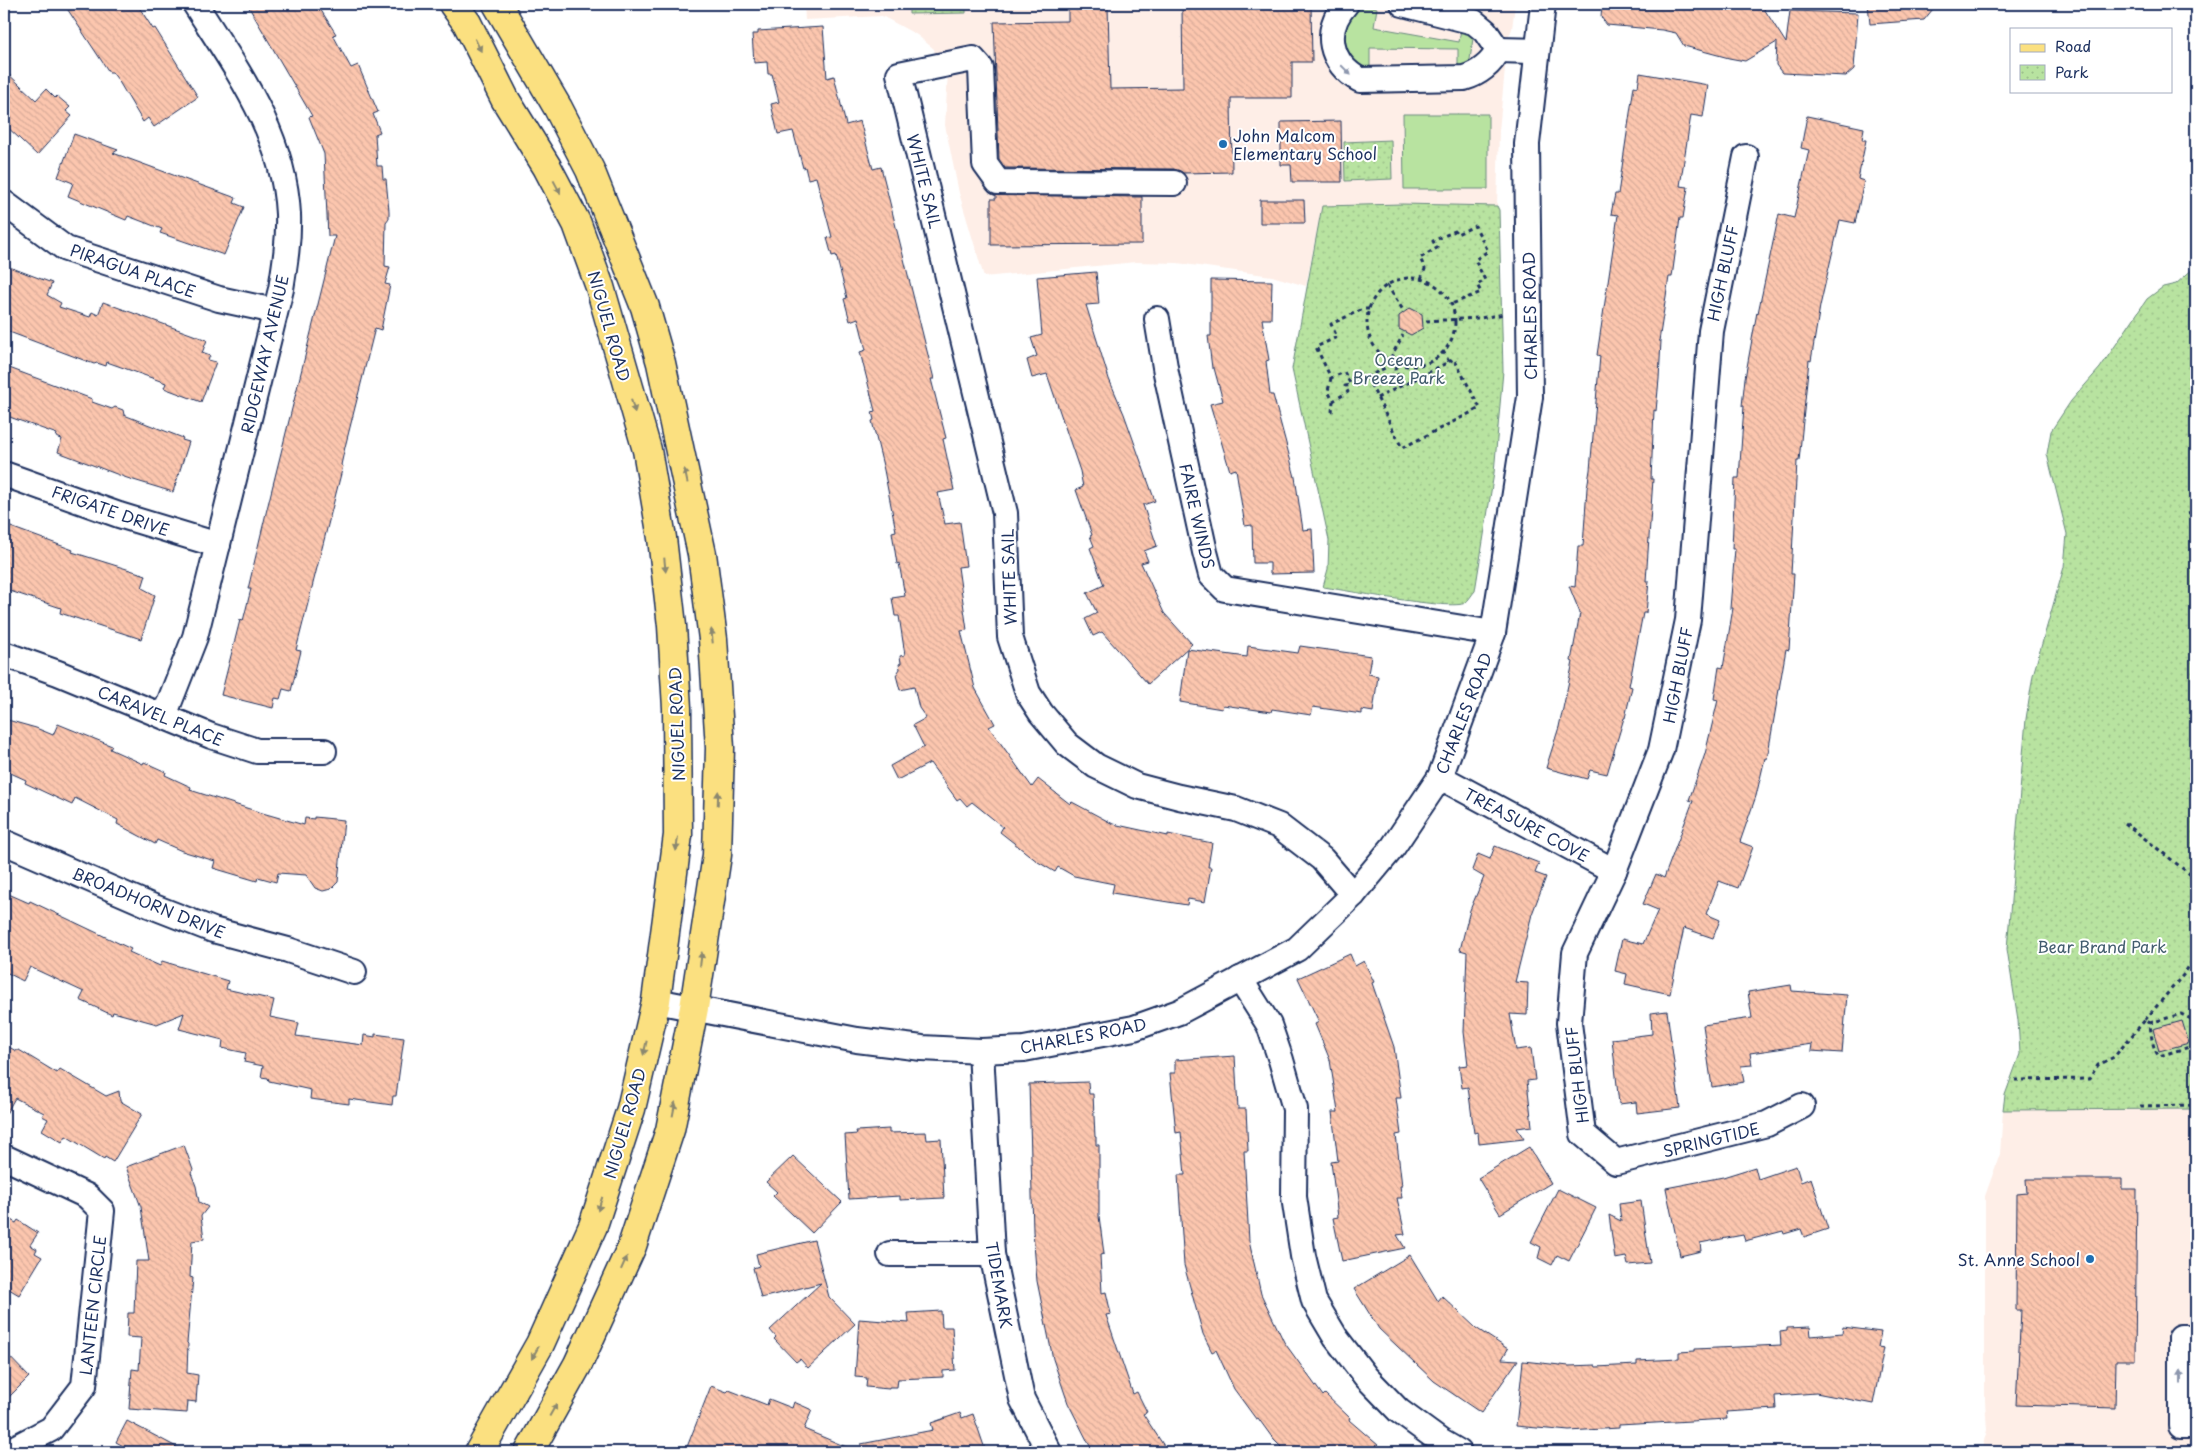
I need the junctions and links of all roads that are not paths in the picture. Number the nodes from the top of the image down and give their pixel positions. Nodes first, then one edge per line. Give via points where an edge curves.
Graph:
1 (195, 4) edge
2 (453, 4) edge
3 (497, 4) edge
4 (1346, 4) edge
5 (1403, 4) edge
6 (1542, 4) edge
7 (1498, 50) junction
8 (1537, 51) junction
9 (1746, 158) dead end
10 (1174, 183) dead end
11 (4, 203) edge
12 (275, 311) junction
13 (1157, 319) dead end
14 (4, 474) edge
15 (218, 545) junction
16 (1493, 633) junction
17 (4, 654) edge
18 (164, 716) junction
19 (324, 751) dead end
20 (1440, 777) junction
21 (4, 842) edge
22 (1614, 871) junction
23 (1353, 895) junction
24 (354, 972) dead end
25 (1240, 979) junction
26 (656, 1001) junction
27 (694, 1008) junction
28 (981, 1051) junction
29 (1802, 1106) dead end
30 (4, 1157) edge
31 (1616, 1162) joint
32 (890, 1254) dead end
33 (992, 1254) junction
34 (2196, 1337) edge
35 (2189, 1426) edge
36 (7, 1452) edge
37 (479, 1452) edge
38 (530, 1452) edge
39 (1048, 1452) edge
40 (1459, 1452) edge

1 - 12 street, RIDGEWAY AVENUE via 264,116 281,169 288,235
2 -> 26 main road, NIGUEL ROAD via 467,23 505,99 577,224 600,287 646,450 662,538 677,708 678,835
27 -> 3 main road, NIGUEL ROAD via 717,855 720,748 713,639 702,554 661,363 645,307 590,170
4 -> 7 street via 1332,26 1331,45 1337,60 1349,74 1360,80 1464,78 1475,75
5 - 7 street via 1474,22
6 - 8 street, CHARLES ROAD
7 - 8 street
8 - 16 street, CHARLES ROAD via 1527,144 1530,397
9 - 22 street, HIGH BLUFF via 1710,331 1688,620 1662,750
10 - 23 street, WHITE SAIL via 998,182 985,164 981,68 973,59 899,74 1005,513 1010,637 1028,693 1040,714 1067,744 1096,766 1137,786 1236,808 1279,826 1322,858
11 - 12 street, PIRAGUA PLACE via 66,249 219,299
12 - 15 street, RIDGEWAY AVENUE
13 - 16 street, FAIRE WINDS via 1205,552 1211,575 1225,589
14 - 15 street, FRIGATE DRIVE
15 - 18 street, RIDGEWAY AVENUE via 195,637
16 - 20 street, CHARLES ROAD
17 - 18 street, CARAVEL PLACE
18 - 19 street, CARAVEL PLACE via 257,751
20 - 22 street, TREASURE COVE
20 - 23 street, CHARLES ROAD via 1394,847
21 - 24 street, BROADHORN DRIVE via 213,930
22 - 31 street, HIGH BLUFF via 1575,953 1569,1023 1583,1134
23 - 25 street, CHARLES ROAD via 1297,949
25 - 28 street, CHARLES ROAD via 1179,1012 1134,1028 1024,1049
25 - 40 street via 1269,1025 1295,1109 1294,1197 1314,1301 1336,1338 1398,1411
26 - 27 street, CHARLES ROAD
26 -> 37 main road, NIGUEL ROAD via 631,1109 593,1226 540,1344
27 - 28 street, CHARLES ROAD via 857,1040
38 -> 27 main road, NIGUEL ROAD via 578,1364 632,1246 670,1130
28 - 33 street, TIDEMARK
29 - 31 street, SPRINGTIDE via 1767,1124
30 - 36 street, LANTEEN CIRCLE via 87,1196 102,1211 84,1386 50,1429
32 - 33 street
33 - 39 street, TIDEMARK via 1022,1399
35 -> 34 street via 2181,1337

